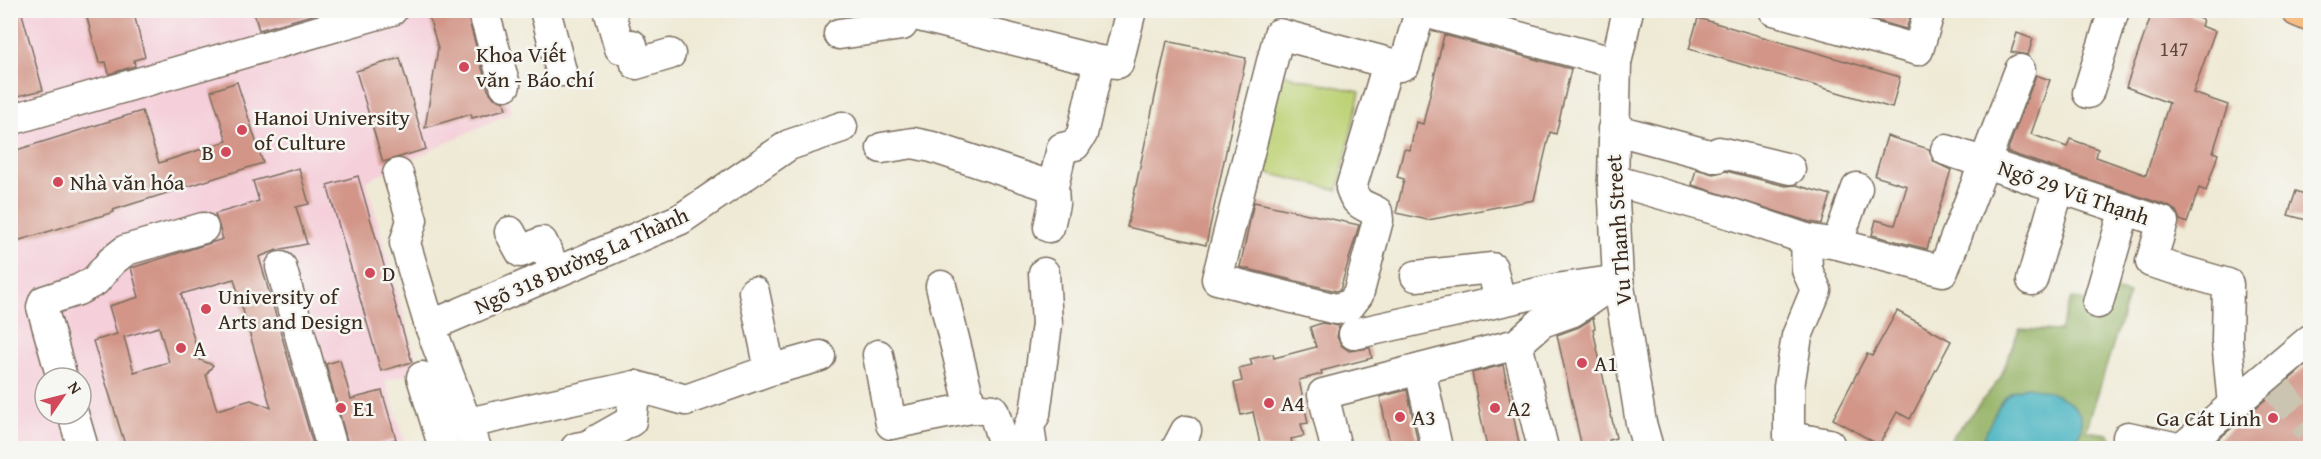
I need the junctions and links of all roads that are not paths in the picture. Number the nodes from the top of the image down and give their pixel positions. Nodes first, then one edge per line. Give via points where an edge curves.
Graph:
1 (392, 10) edge
2 (483, 10) edge
3 (544, 10) edge
4 (609, 10) edge
5 (1131, 10) edge
6 (1628, 10) edge
7 (1774, 10) edge
8 (1930, 10) edge
9 (2114, 10) edge
10 (2298, 10) edge
11 (1419, 11) edge
12 (2310, 15) edge
13 (1469, 16) edge
14 (332, 19) edge
15 (839, 34) dead end
16 (670, 54) dead end
17 (1099, 61) junction
18 (1616, 63) junction
19 (1388, 64) junction
20 (2020, 70) dead end
21 (561, 71) dead end
22 (505, 85) dead end
23 (2088, 93) dead end
24 (10, 120) edge
25 (842, 127) dead end
26 (1613, 129) junction
27 (882, 148) dead end
28 (1946, 150) dead end
29 (1986, 161) junction
30 (1790, 169) dead end
31 (398, 174) dead end
32 (1613, 180) junction
33 (1053, 187) junction
34 (2059, 187) junction
35 (1857, 188) dead end
36 (2125, 209) junction
37 (1049, 227) dead end
38 (203, 228) dead end
39 (510, 232) dead end
40 (1806, 239) junction
41 (1837, 244) junction
42 (281, 267) dead end
43 (556, 271) junction
44 (1044, 273) dead end
45 (1416, 276) dead end
46 (1618, 280) junction
47 (2032, 280) dead end
48 (941, 286) dead end
49 (754, 292) dead end
50 (1500, 301) junction
51 (2098, 303) dead end
52 (430, 326) junction
53 (1354, 334) dead end
54 (2310, 340) edge
55 (1517, 344) junction
56 (878, 355) dead end
57 (820, 356) dead end
58 (59, 366) edge
59 (770, 370) junction
60 (1420, 370) junction
61 (422, 377) dead end
62 (635, 386) junction
63 (2233, 405) junction
64 (971, 408) junction
65 (77, 426) edge
66 (472, 436) edge
67 (2128, 438) dead end
68 (83, 448) edge
69 (332, 448) edge
70 (444, 448) edge
71 (576, 448) edge
72 (1005, 448) edge
73 (1032, 448) edge
74 (1336, 448) edge
75 (1437, 448) edge
76 (1543, 448) edge
77 (1648, 448) edge
78 (1829, 448) edge
79 (2180, 448) edge

1 - 14 street
2 - 22 street
3 - 21 street
4 - 16 street via 620,48 632,45 636,64
5 - 17 street via 1118,63
6 - 18 street, Vu Thanh Street
7 - 8 street via 1918,50
9 - 23 street
10 - 12 main road
11 - 13 street
11 - 19 street via 1405,64
13 - 18 street
14 - 24 street
15 - 17 street via 902,25 903,12
17 - 33 street via 1082,134 1075,145 1062,148
18 - 26 street, Vu Thanh Street
19 - 19 street via 1350,188 1361,206 1377,212 1378,220 1358,295 1350,305 1336,309 1217,279 1279,34
20 - 29 street
25 - 43 street, Ngõ 318 Đường La Thành via 789,145 681,219
26 - 30 street via 1717,157 1719,152
26 - 32 street, Vu Thanh Street
27 - 33 street via 913,143 933,147
28 - 29 street, Ngõ 29 Vũ Thạnh
29 - 34 street, Ngõ 29 Vũ Thạnh
29 - 41 street, Ngõ 29 Vũ Thạnh via 1943,271
31 - 52 street via 412,220 405,243
32 - 40 street
32 - 46 street, Vu Thanh Street
33 - 37 street
34 - 36 street, Ngõ 29 Vũ Thạnh
34 - 47 street
35 - 41 street
36 - 51 street
36 - 63 street, Ngõ 29 Vũ Thạnh via 2163,222 2151,262 2228,284 2227,341
38 - 58 street via 126,250 95,281 44,301 42,307
39 - 43 street via 521,252 542,242
40 - 41 street
40 - 78 street via 1807,270 1816,290 1797,336 1789,387 1789,437 1829,444
42 - 69 street
43 - 52 street, Ngõ 318 Đường La Thành
44 - 73 street via 1047,324 1035,414 1029,426
45 - 50 street via 1492,268
46 - 50 street
46 - 55 street via 1573,311 1542,322
46 - 77 street, Vu Thanh Street
48 - 64 street
49 - 59 street
50 - 53 street
52 - 66 street
54 - 63 street via 2272,382
55 - 60 street
55 - 76 street
56 - 64 street via 891,424
57 - 59 street
59 - 62 street via 686,400
60 - 74 street via 1323,394
60 - 75 street
61 - 70 street
62 - 66 street
62 - 71 street via 631,422
63 - 79 street
64 - 72 street via 993,410
65 - 68 street
67 - 79 street

